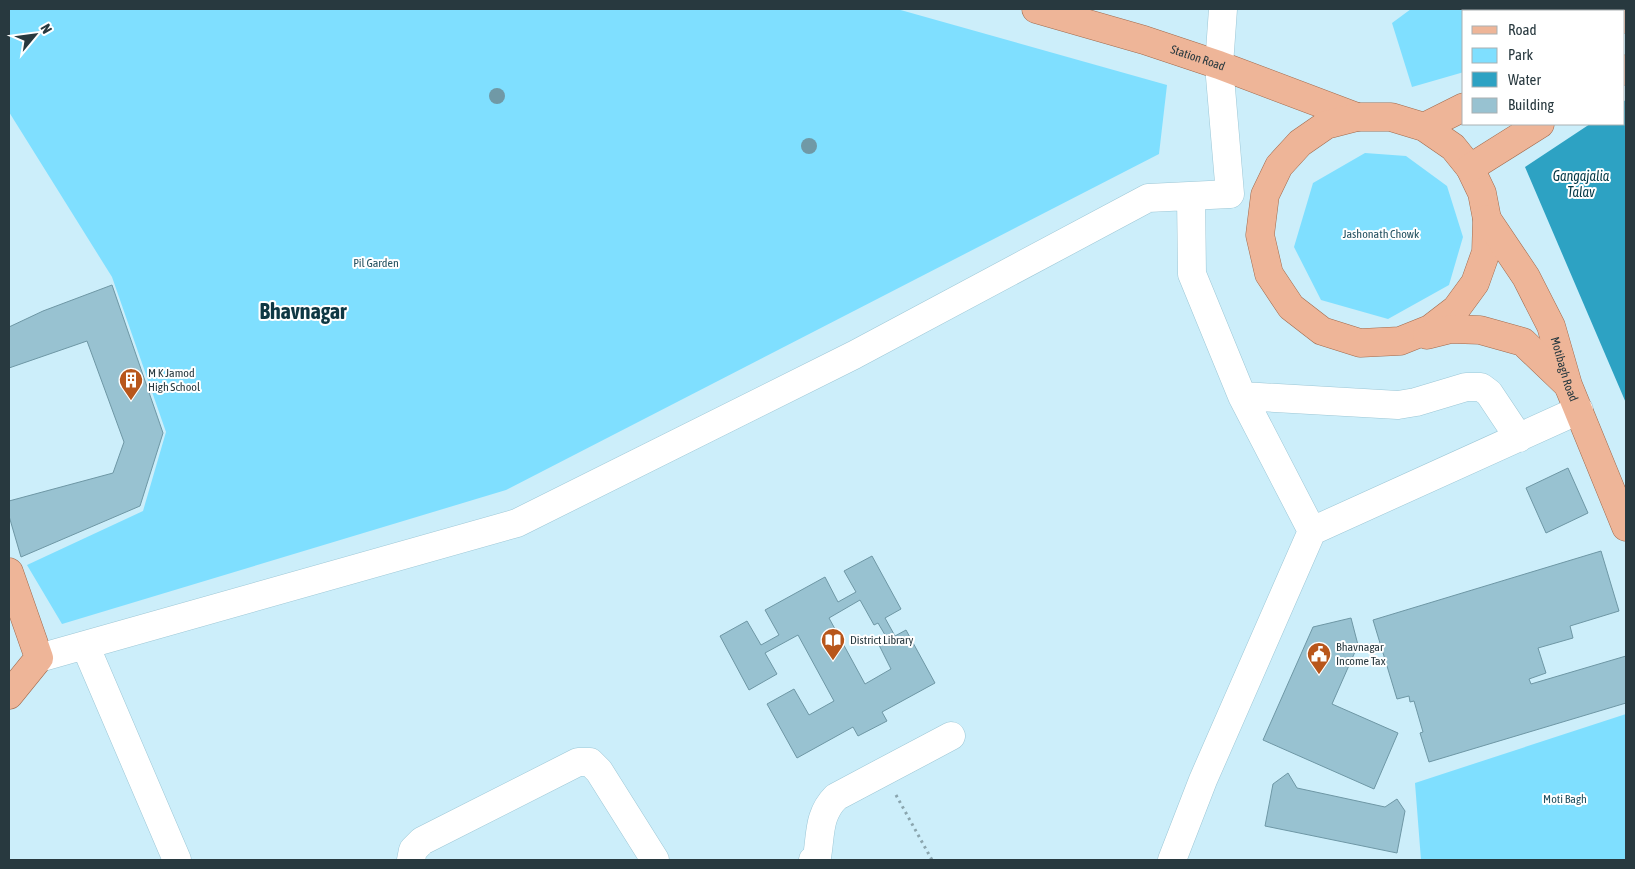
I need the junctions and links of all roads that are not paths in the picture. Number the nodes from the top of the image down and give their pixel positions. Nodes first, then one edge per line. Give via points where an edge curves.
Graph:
1 (1036, 9) edge
2 (1223, 9) edge
3 (1219, 65) junction
4 (1462, 107) edge
5 (1357, 116) junction
6 (1538, 125) edge
7 (1424, 127) junction
8 (1470, 168) junction
9 (1230, 194) junction
10 (1191, 196) junction
11 (1265, 196) junction
12 (1488, 219) junction
13 (1400, 341) junction
14 (1568, 385) junction
15 (1242, 396) junction
16 (1579, 410) junction
17 (1519, 438) junction
18 (1626, 527) edge
19 (1312, 531) junction
20 (9, 572) edge
21 (85, 645) junction
22 (39, 658) junction
23 (9, 695) edge
24 (951, 736) dead end
25 (177, 860) edge
26 (411, 860) edge
27 (655, 860) edge
28 (813, 860) edge
29 (1172, 860) edge

1 - 3 main road, Station Road
2 - 3 street
3 - 5 main road, Station Road
3 - 9 street
4 - 7 main road
5 - 7 main road via 1391,117
5 - 11 main road via 1326,125 1300,143 1279,166
6 - 8 main road
7 - 8 main road via 1453,147
8 - 12 main road via 1482,192
9 - 10 street
9 - 11 street
10 - 15 street via 1192,274
10 - 21 street via 1148,198 854,355 517,523
11 - 13 main road via 1260,235 1269,274 1291,307 1322,331 1360,343
12 - 13 main road via 1486,252 1475,283 1456,310 1430,329
12 - 14 main road, Motibagh Road via 1526,277 1551,326
13 - 14 main road via 1452,329 1480,330 1523,342
14 - 16 main road, Motibagh Road
15 - 17 street via 1398,405 1466,387 1480,387 1489,392
15 - 19 street
16 - 17 street
16 - 18 main road, Motibagh Road
17 - 19 street
19 - 29 street via 1203,780
20 - 22 main road
21 - 22 street
21 - 25 street
22 - 23 main road
24 - 28 street via 836,797 822,818
26 - 27 street via 413,850 422,841 578,762 590,762

